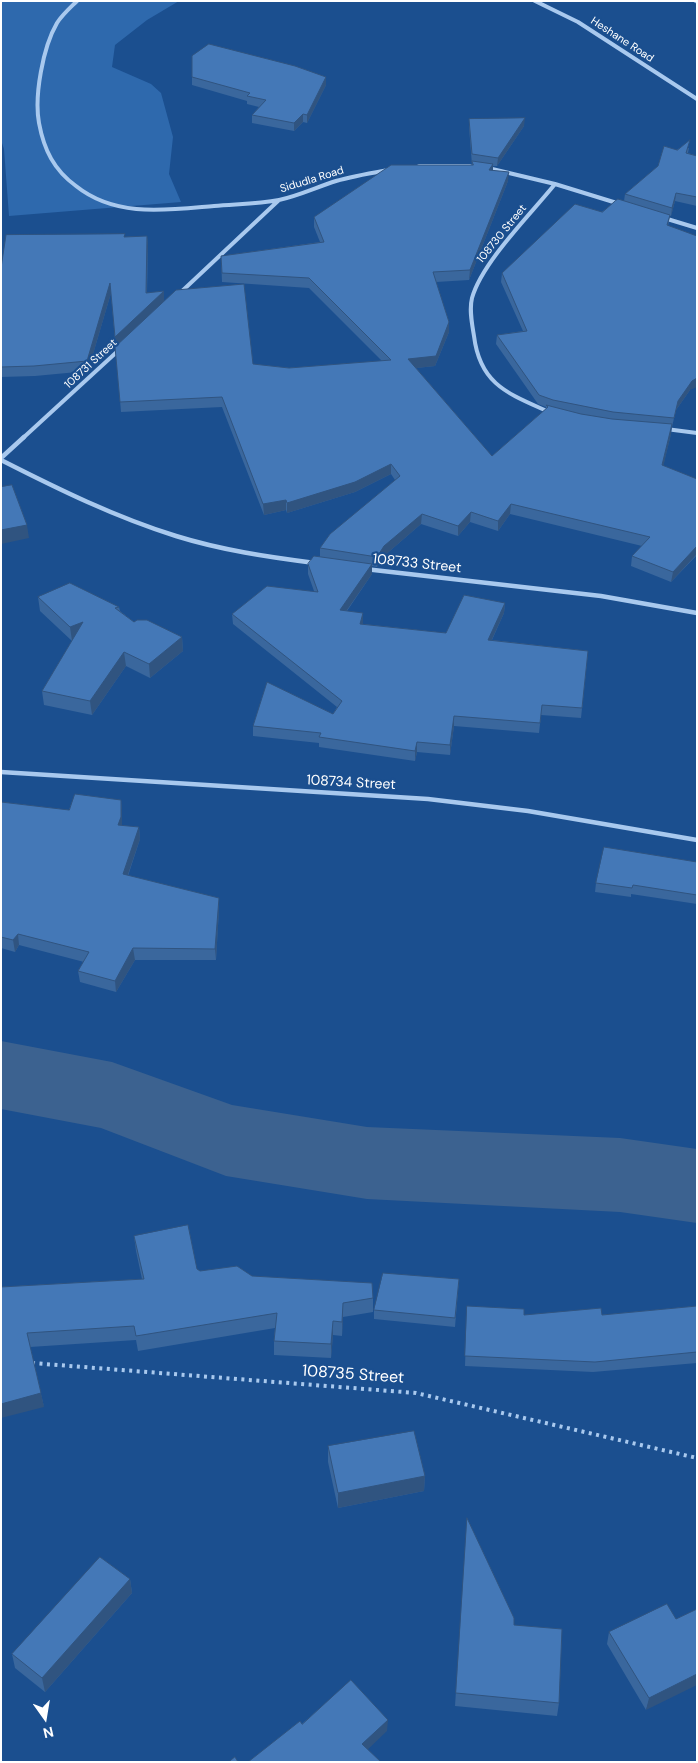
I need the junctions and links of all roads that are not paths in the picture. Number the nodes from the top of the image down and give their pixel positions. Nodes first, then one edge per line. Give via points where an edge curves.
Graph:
1 (77, 1) edge
2 (535, 1) edge
3 (697, 99) edge
4 (416, 166) edge
5 (472, 166) edge
6 (481, 167) edge
7 (389, 170) edge
8 (555, 184) junction
9 (279, 200) junction
10 (621, 205) edge
11 (659, 217) edge
12 (697, 228) edge
13 (173, 299) edge
14 (124, 346) edge
15 (556, 414) edge
16 (664, 429) edge
17 (697, 433) edge
18 (1, 459) edge
19 (322, 564) edge
20 (360, 569) edge
21 (697, 613) edge
22 (1, 772) edge
23 (697, 840) edge

1 - 9 street, Sidudla Road via 52,32 38,102 42,142 65,179 100,202 141,210
2 - 3 street, Heshane Road via 578,22
4 - 5 street
6 - 8 street
7 - 9 street, Sidudla Road via 338,181
8 - 10 street
8 - 15 street, 108730 Street via 483,272 472,299 471,315 476,353 492,381 540,410
9 - 13 street
11 - 12 street
14 - 18 street, 108731 Street
16 - 17 street
18 - 19 street via 68,493 158,530 233,550
20 - 21 street, 108733 Street via 601,596
22 - 23 street, 108734 Street via 428,799 528,811

